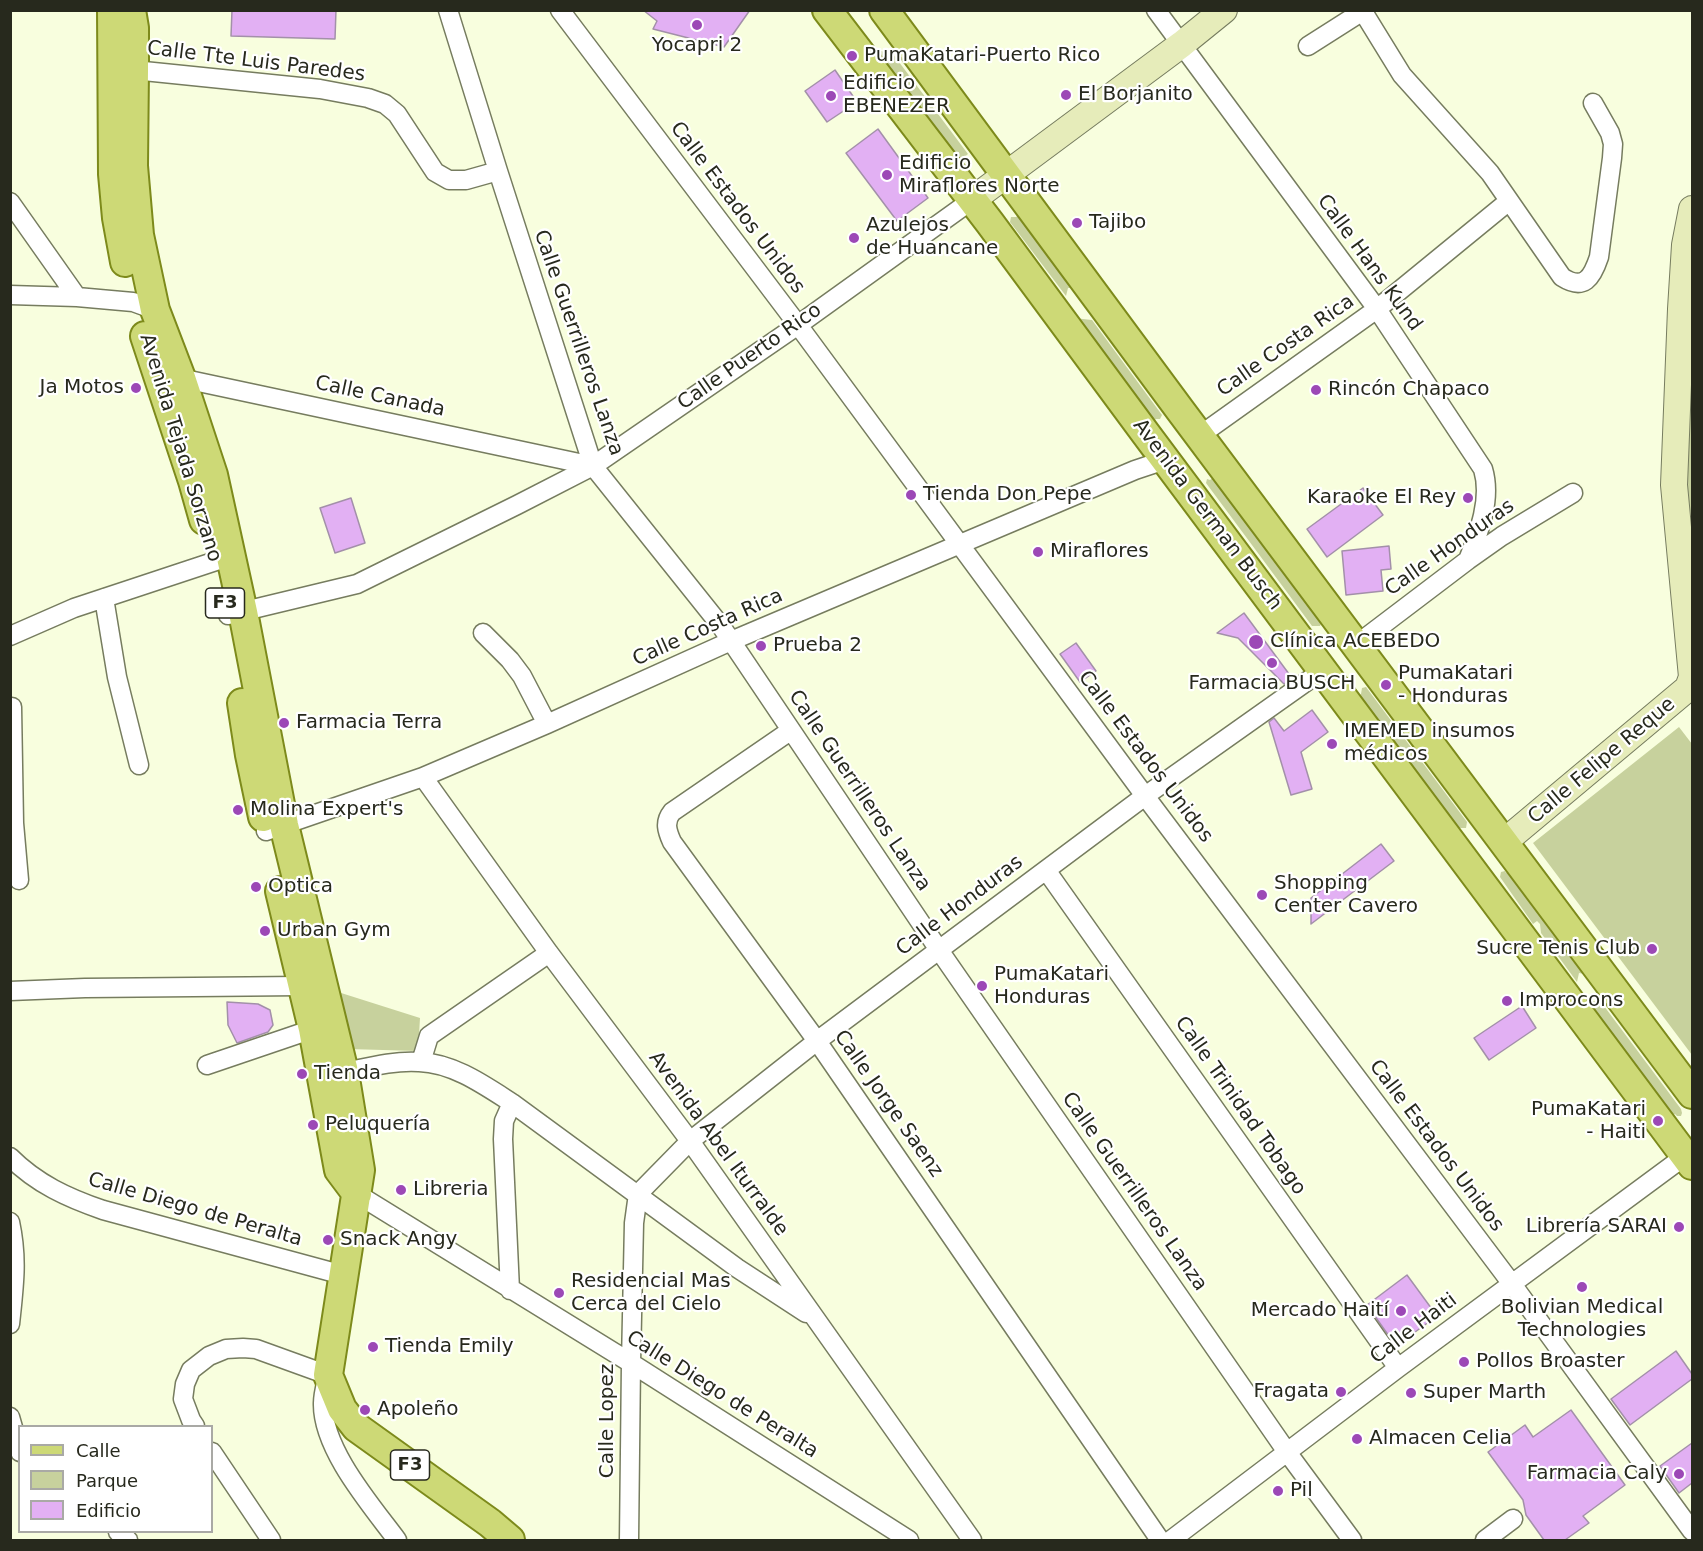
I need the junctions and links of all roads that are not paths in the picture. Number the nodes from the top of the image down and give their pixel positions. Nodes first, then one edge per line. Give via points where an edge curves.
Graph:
1 (112, 10) edge
2 (131, 10) edge
3 (448, 10) edge
4 (560, 10) edge
5 (827, 10) edge
6 (884, 10) edge
7 (1156, 10) edge
8 (1224, 10) edge
9 (1362, 11) edge
10 (1182, 44) junction
11 (1308, 46) dead end
12 (124, 69) junction
13 (1593, 103) dead end
14 (498, 171) junction
15 (1006, 175) junction
16 (972, 200) junction
17 (1509, 201) junction
18 (10, 202) edge
19 (1692, 209) edge
20 (10, 296) edge
21 (77, 297) junction
22 (144, 306) junction
23 (1377, 309) junction
24 (798, 325) junction
25 (170, 376) junction
26 (1199, 435) junction
27 (1165, 460) junction
28 (593, 466) junction
29 (1573, 493) dead end
30 (959, 544) junction
31 (224, 559) junction
32 (1468, 560) junction
33 (104, 598) junction
34 (236, 614) junction
35 (483, 633) dead end
36 (10, 636) edge
37 (731, 641) junction
38 (1356, 645) junction
39 (1323, 670) junction
40 (10, 707) edge
41 (547, 724) junction
42 (790, 731) junction
43 (139, 765) dead end
44 (423, 777) junction
45 (1145, 796) junction
46 (275, 828) junction
47 (1504, 842) junction
48 (1470, 867) junction
49 (1046, 870) junction
50 (19, 880) dead end
51 (939, 950) junction
52 (549, 953) junction
53 (302, 986) junction
54 (10, 991) edge
55 (313, 1029) junction
56 (817, 1041) junction
57 (421, 1062) junction
58 (207, 1065) dead end
59 (333, 1074) junction
60 (1692, 1094) edge
61 (512, 1103) junction
62 (690, 1141) junction
63 (10, 1157) edge
64 (1690, 1158) edge
65 (357, 1194) junction
66 (638, 1194) junction
67 (10, 1222) edge
68 (344, 1275) junction
69 (1512, 1284) junction
70 (510, 1290) junction
71 (816, 1319) junction
72 (10, 1324) edge
73 (631, 1363) junction
74 (1398, 1368) junction
75 (328, 1375) junction
76 (10, 1417) edge
77 (189, 1424) edge
78 (18, 1445) edge
79 (1287, 1452) junction
80 (213, 1453) edge
81 (1513, 1519) dead end
82 (1692, 1531) edge
83 (271, 1540) edge
84 (397, 1540) edge
85 (510, 1540) edge
86 (629, 1540) edge
87 (909, 1540) edge
88 (972, 1540) edge
89 (1160, 1540) edge
90 (1171, 1540) edge
91 (1352, 1540) edge
92 (1485, 1540) edge

1 - 12 main road, Avenida Tejada Sorzano / F3
2 - 12 main road, Avenida Tejada Sorzano / F3 via 134,28
3 - 14 street, Calle Guerrilleros Lanza
4 - 24 street, Calle Estados Unidos
5 - 16 main road, Avenida German Busch
6 - 15 main road
7 - 10 street, Calle Hans Kund
8 - 10 main road, Calle Puerto Rico
9 - 11 street
9 - 17 street via 1402,75 1490,173
10 - 15 main road, Calle Puerto Rico
10 - 23 street, Calle Hans Kund
12 - 14 street, Calle Tte Luis Paredes via 320,89 368,98 397,114 435,172 449,180 466,180
12 - 22 main road, Avenida Tejada Sorzano / F3 via 113,174 117,218
13 - 17 street via 1613,144 1599,258 1588,280 1570,282 1562,277
14 - 28 street, Calle Guerrilleros Lanza
15 - 16 main road, Calle Puerto Rico
15 - 26 main road
16 - 24 street, Calle Puerto Rico
16 - 27 main road, Avenida German Busch
17 - 23 street, Calle Costa Rica
18 - 21 street
19 - 47 main road, Calle Felipe Reque via 1685,245 1674,485 1692,677 1688,688
20 - 21 street
21 - 22 street
22 - 25 main road, Avenida Tejada Sorzano / F3
23 - 26 street, Calle Costa Rica
23 - 32 street, Calle Hans Kund via 1484,469 1486,502
24 - 28 street, Calle Puerto Rico
24 - 30 street, Calle Estados Unidos
25 - 28 street, Calle Canada
25 - 31 main road, Avenida Tejada Sorzano / F3 via 194,481
26 - 27 main road
26 - 38 main road
27 - 30 street, Calle Costa Rica
27 - 39 main road, Avenida German Busch
28 - 34 street, Calle Puerto Rico via 357,584
28 - 37 street, Calle Guerrilleros Lanza
29 - 32 street, Calle Honduras
30 - 37 street, Calle Costa Rica
30 - 45 street, Calle Estados Unidos
31 - 33 street
31 - 34 main road, Avenida Tejada Sorzano / F3
32 - 38 street, Calle Honduras
33 - 36 street
33 - 43 street via 117,677
34 - 46 main road, Avenida Tejada Sorzano / F3 via 250,756
35 - 41 street via 522,676
37 - 41 street, Calle Costa Rica
37 - 42 street, Calle Guerrilleros Lanza
38 - 39 main road
38 - 47 main road
39 - 45 street, Calle Honduras
39 - 48 main road, Avenida German Busch
40 - 50 street
41 - 44 street, Calle Costa Rica
42 - 51 street, Calle Guerrilleros Lanza
42 - 56 street, Calle Jorge Saenz via 672,812 666,825 672,842
44 - 46 street, Calle Costa Rica
44 - 52 street, Avenida Abel Iturralde
45 - 49 street, Calle Honduras
45 - 69 street, Calle Estados Unidos
46 - 53 main road, Avenida Tejada Sorzano / F3
46 - 59 main road, Avenida Tejada Sorzano / F3
47 - 48 main road
47 - 60 main road
48 - 64 main road, Avenida German Busch
49 - 51 street, Calle Honduras
49 - 74 street, Calle Trinidad Tobago
51 - 56 street, Calle Honduras
51 - 79 street, Calle Guerrilleros Lanza
52 - 57 street via 429,1036
52 - 62 street, Avenida Abel Iturralde
53 - 54 street
53 - 55 main road, Avenida Tejada Sorzano / F3
55 - 58 street
55 - 59 main road, Avenida Tejada Sorzano / F3
56 - 62 street, Calle Honduras
56 - 89 street, Calle Jorge Saenz
57 - 59 street
57 - 61 street via 447,1067
59 - 65 main road, Avenida Tejada Sorzano / F3 via 339,1170
61 - 66 street
61 - 70 street via 504,1121 503,1139
62 - 66 street, Calle Honduras
62 - 71 street, Avenida Abel Iturralde
63 - 68 street, Calle Diego de Peralta via 48,1188 88,1205
64 - 69 street, Calle Haiti
65 - 68 main road
65 - 70 street, Calle Diego de Peralta
66 - 71 street via 737,1268
66 - 73 street, Calle Lopez
67 - 72 street via 16,1271
68 - 75 main road
69 - 74 street, Calle Haiti
69 - 82 street, Calle Estados Unidos
70 - 73 street, Calle Diego de Peralta
71 - 88 street, Avenida Abel Iturralde
73 - 86 street, Calle Lopez
73 - 87 street, Calle Diego de Peralta
74 - 79 street, Calle Haiti
75 - 77 street via 256,1348 226,1349 209,1356 191,1371 183,1400
75 - 84 street via 323,1404 327,1429 349,1475
75 - 85 main road, F3 via 342,1409 356,1427
76 - 78 street
79 - 90 street, Calle Haiti
79 - 91 street, Calle Guerrilleros Lanza
80 - 83 street
81 - 92 street

